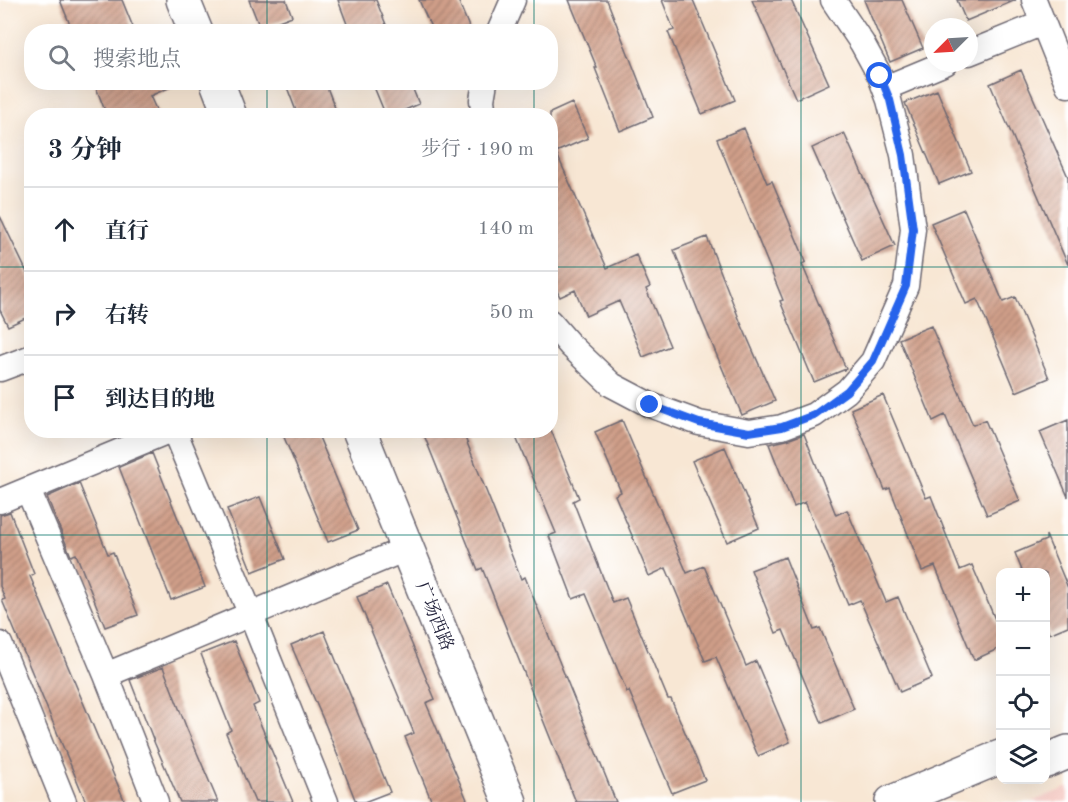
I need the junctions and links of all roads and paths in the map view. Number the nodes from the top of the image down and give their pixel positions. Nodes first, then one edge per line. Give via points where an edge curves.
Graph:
1 (183, 0) edge
2 (513, 0) edge
3 (833, 0) edge
4 (1034, 0) edge
5 (1043, 23) junction
6 (193, 24) edge
7 (502, 24) edge
8 (978, 49) edge
9 (924, 72) edge
10 (1068, 85) edge
11 (885, 88) junction
12 (220, 90) edge
13 (484, 90) edge
14 (227, 108) edge
15 (483, 108) edge
16 (558, 331) edge
17 (24, 360) edge
18 (0, 369) edge
19 (153, 438) edge
20 (175, 438) edge
21 (362, 438) edge
22 (28, 490) junction
23 (0, 501) edge
24 (408, 548) junction
25 (251, 615) junction
26 (0, 644) edge
27 (106, 675) junction
28 (1068, 729) edge
29 (1050, 737) edge
30 (1068, 752) edge
31 (996, 759) edge
32 (1050, 759) edge
33 (996, 782) edge
34 (64, 802) edge
35 (156, 802) edge
36 (326, 802) edge
37 (510, 802) edge
38 (892, 802) edge
39 (948, 802) edge

1 - 6 main road
2 - 7 street
3 - 11 street via 862,43
4 - 5 street
5 - 8 street
5 - 10 street
9 - 11 street
11 - 16 street via 903,155 913,229 906,286 873,361 847,391 814,415 782,427 749,432 699,423 650,405 612,385
12 - 14 main road
13 - 15 street
17 - 18 street
19 - 22 street
20 - 25 street
21 - 24 main road, 广场西路
22 - 23 street
22 - 27 street
24 - 25 street
24 - 37 main road, 广场西路
25 - 27 street
25 - 36 street
26 - 34 street
27 - 35 street
28 - 29 main road
30 - 32 main road
31 - 38 main road
33 - 39 main road

